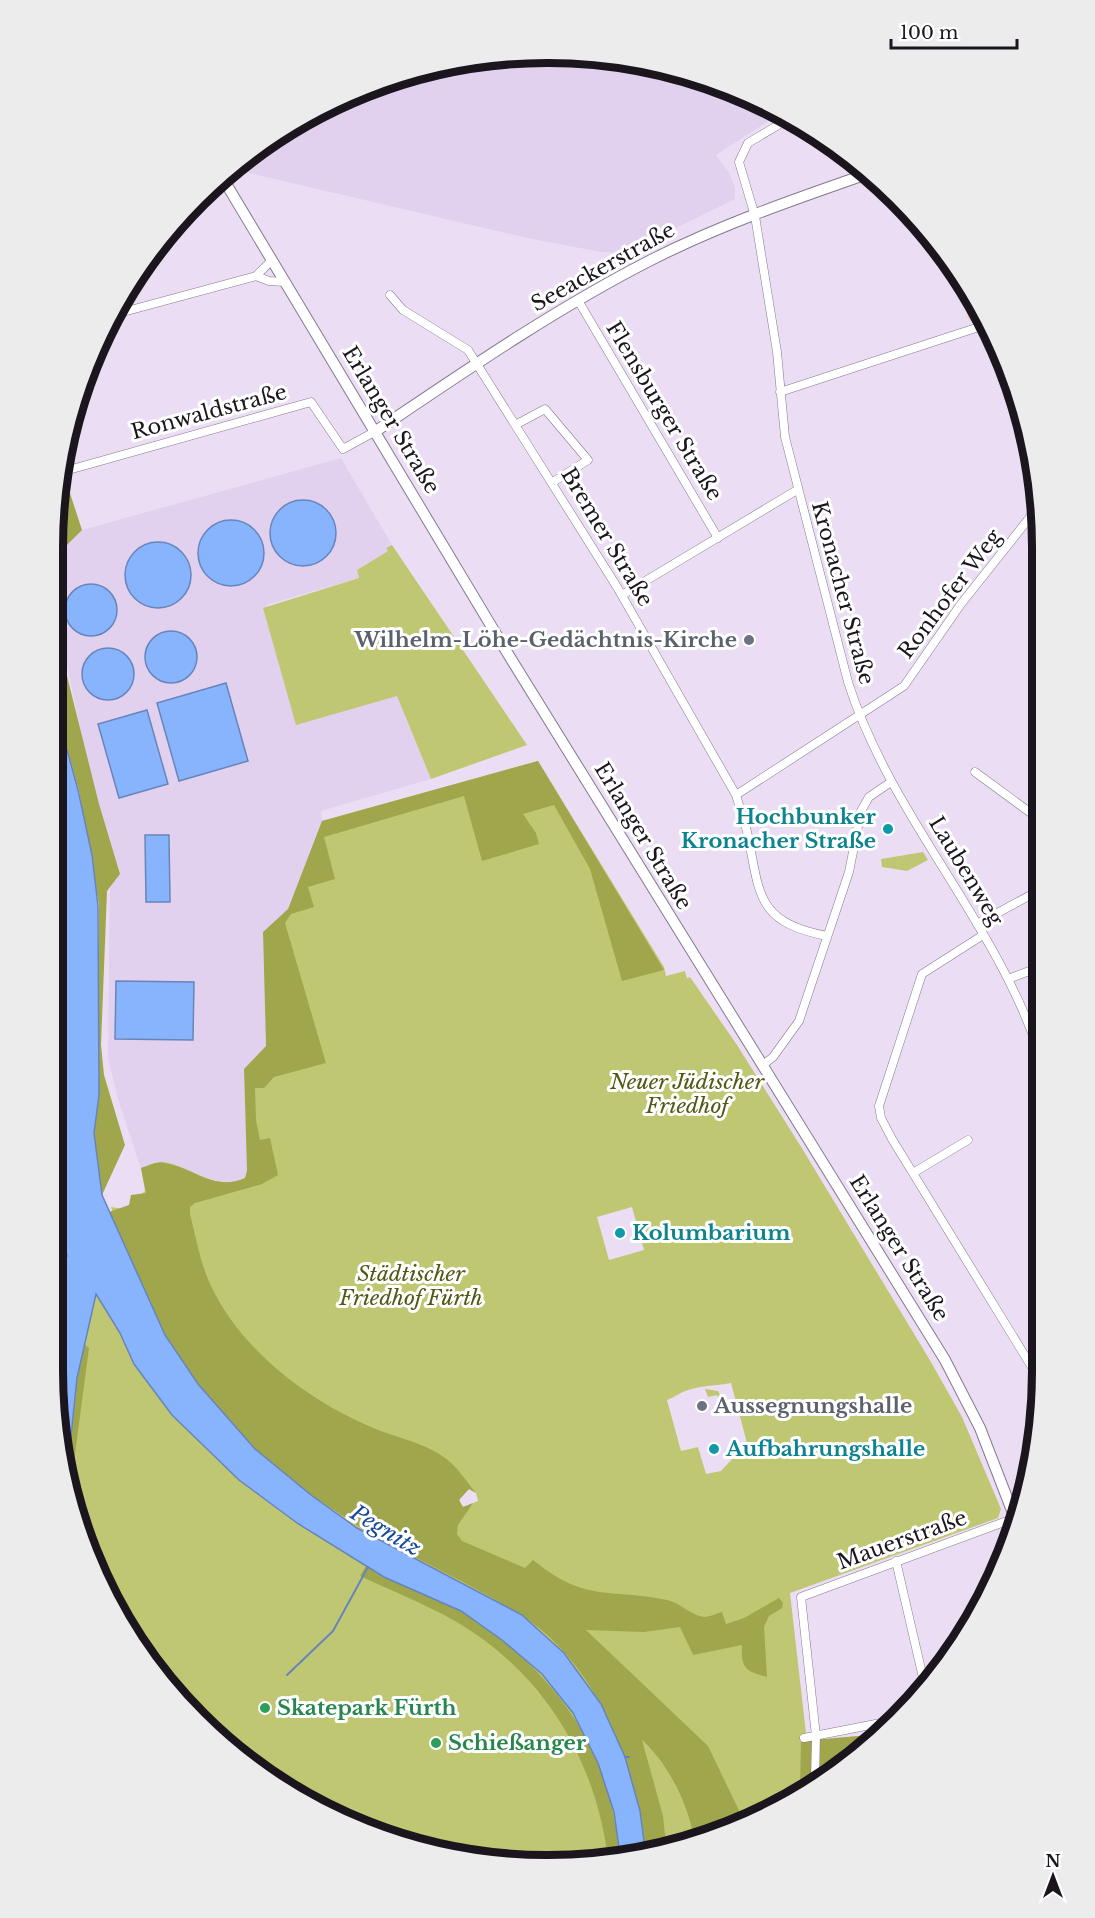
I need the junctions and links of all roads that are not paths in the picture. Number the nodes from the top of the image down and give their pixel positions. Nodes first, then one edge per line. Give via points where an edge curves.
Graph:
1 (781, 123) edge
2 (859, 177) edge
3 (226, 184) edge
4 (755, 216) junction
5 (272, 260) junction
6 (256, 276) junction
7 (285, 282) junction
8 (390, 295) dead end
9 (579, 302) junction
10 (124, 312) edge
11 (979, 327) edge
12 (477, 364) junction
13 (780, 392) junction
14 (517, 424) junction
15 (376, 431) junction
16 (69, 470) edge
17 (553, 482) junction
18 (797, 490) junction
19 (1031, 516) edge
20 (718, 538) junction
21 (622, 595) junction
22 (859, 718) junction
23 (975, 772) dead end
24 (891, 782) junction
25 (736, 795) junction
26 (1032, 813) edge
27 (1032, 894) edge
28 (977, 924) junction
29 (983, 934) junction
30 (827, 936) junction
31 (1032, 970) edge
32 (1008, 980) junction
33 (1032, 1036) edge
34 (763, 1065) junction
35 (968, 1140) dead end
36 (913, 1173) junction
37 (1032, 1367) edge
38 (1012, 1508) edge
39 (1007, 1522) edge
40 (896, 1561) junction
41 (923, 1677) edge
42 (879, 1723) edge
43 (816, 1736) junction
44 (804, 1738) dead end
45 (815, 1774) edge

1 - 4 street, Kronacher Straße via 748,142 742,151 741,173
2 - 4 main road, Seeackerstraße
3 - 5 main road, Erlanger Straße
4 - 9 main road, Seeackerstraße via 678,246
4 - 13 street, Kronacher Straße
5 - 6 street
5 - 7 main road, Erlanger Straße
6 - 7 street
6 - 10 street
7 - 15 main road, Erlanger Straße
8 - 12 street, Bremer Straße via 403,310 460,344
9 - 12 main road, Seeackerstraße
9 - 20 street, Flensburger Straße
11 - 13 street
12 - 14 street, Bremer Straße
12 - 15 main road, Seeackerstraße
13 - 18 street, Kronacher Straße
14 - 17 street, Bremer Straße
14 - 17 street via 545,409 588,460
15 - 16 street, Ronwaldstraße via 343,449 311,402
15 - 34 main road, Erlanger Straße via 508,654
17 - 21 street, Bremer Straße
18 - 20 street
18 - 22 street, Kronacher Straße
19 - 22 street, Ronhofer Weg via 961,604 904,686
20 - 21 street
21 - 25 street, Bremer Straße
22 - 24 street, Kronacher Straße
22 - 25 street, Ronhofer Weg
23 - 26 street
24 - 28 street, Laubenweg
24 - 30 street via 868,797 861,811 854,855
25 - 30 street, Bremer Straße via 748,835 755,882 763,901 782,920 805,932
27 - 28 street
28 - 29 street, Laubenweg
29 - 32 street, Laubenweg
29 - 36 street via 922,974 881,1094 881,1118
30 - 34 street via 799,1022
31 - 32 street
32 - 33 street, Laubenweg
34 - 38 main road, Erlanger Straße via 945,1360 980,1428
35 - 36 street
36 - 37 street
39 - 40 street, Mauerstraße
40 - 41 street
40 - 43 street, Mauerstraße via 801,1597
42 - 43 street
43 - 44 street
43 - 45 street

